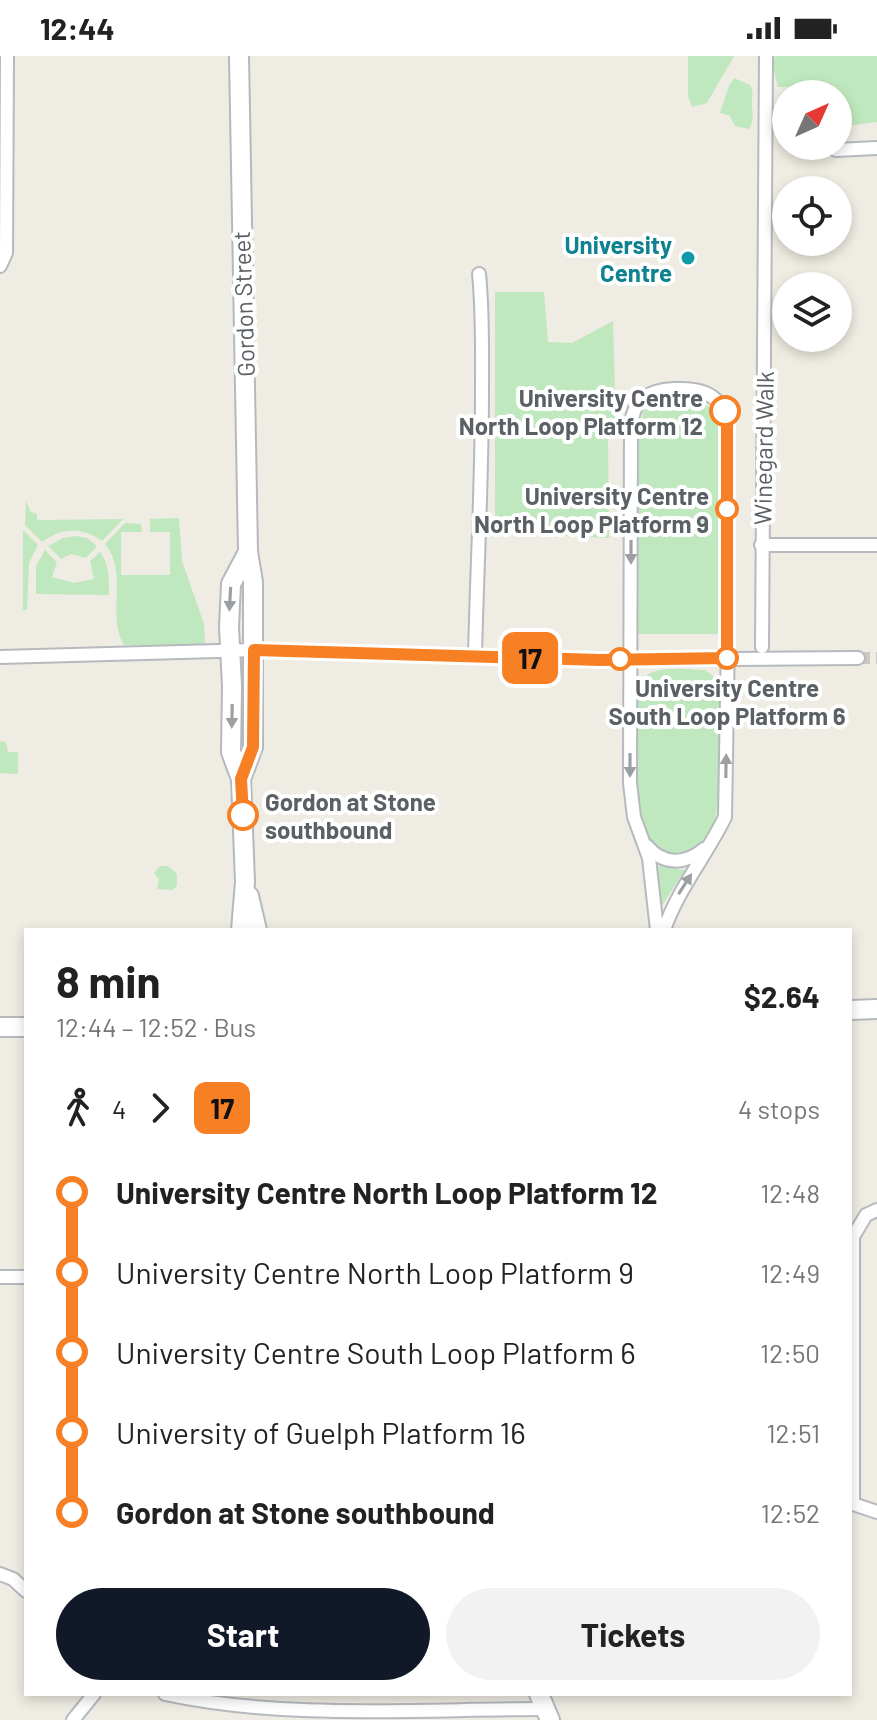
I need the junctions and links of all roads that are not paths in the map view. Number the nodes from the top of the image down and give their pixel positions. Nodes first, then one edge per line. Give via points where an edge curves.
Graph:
1 (7, 56) edge
2 (239, 56) edge
3 (766, 56) edge
4 (877, 148) edge
5 (852, 149) edge
6 (0, 266) edge
7 (479, 274) dead end
8 (761, 545) junction
9 (877, 545) edge
10 (248, 552) junction
11 (762, 647) dead end
12 (254, 650) junction
13 (230, 651) junction
14 (475, 656) junction
15 (0, 657) edge
16 (727, 658) junction
17 (858, 658) tunnel mouth
18 (630, 659) junction
19 (241, 779) junction
20 (638, 829) junction
21 (713, 841) junction
22 (245, 882) junction
23 (241, 928) edge
24 (256, 928) edge
25 (657, 928) edge
26 (665, 928) edge
27 (877, 1009) edge
28 (852, 1010) edge
29 (0, 1027) edge
30 (24, 1027) edge
31 (877, 1210) edge
32 (0, 1277) edge
33 (24, 1277) edge
34 (852, 1504) edge
35 (877, 1512) edge
36 (0, 1574) edge
37 (24, 1589) edge
38 (92, 1696) edge
39 (170, 1696) edge
40 (545, 1708) edge
41 (73, 1720) edge

1 - 6 street via 6,249
2 - 10 main road, Gordon Street
3 - 8 street, Winegard Walk
4 - 5 street
7 - 14 street via 482,499
8 - 9 street
8 - 11 street, Winegard Walk
10 - 12 main road, Gordon Street
10 -> 13 main road, Gordon Street via 231,584
12 - 13 street
12 - 14 street
12 - 19 main road, Gordon Street via 253,747
13 - 15 street
13 -> 19 main road, Gordon Street via 231,752
14 - 18 street
16 - 17 street
16 - 18 street
16 -> 18 street via 727,417 716,399 690,389 652,391 631,418
21 -> 16 street via 725,817
18 -> 20 street via 630,783
19 - 22 main road, Gordon Street
20 - 21 street via 652,852 666,861 690,859
20 - 25 street via 649,858
26 -> 21 street via 679,894
22 - 23 main road, Gordon Street
22 - 24 main road, Gordon Street
27 - 28 main road
29 - 30 main road
31 - 34 street via 866,1215 853,1237
32 - 33 street
34 - 35 street
36 - 37 street
38 - 41 street
39 - 40 street via 277,1718

